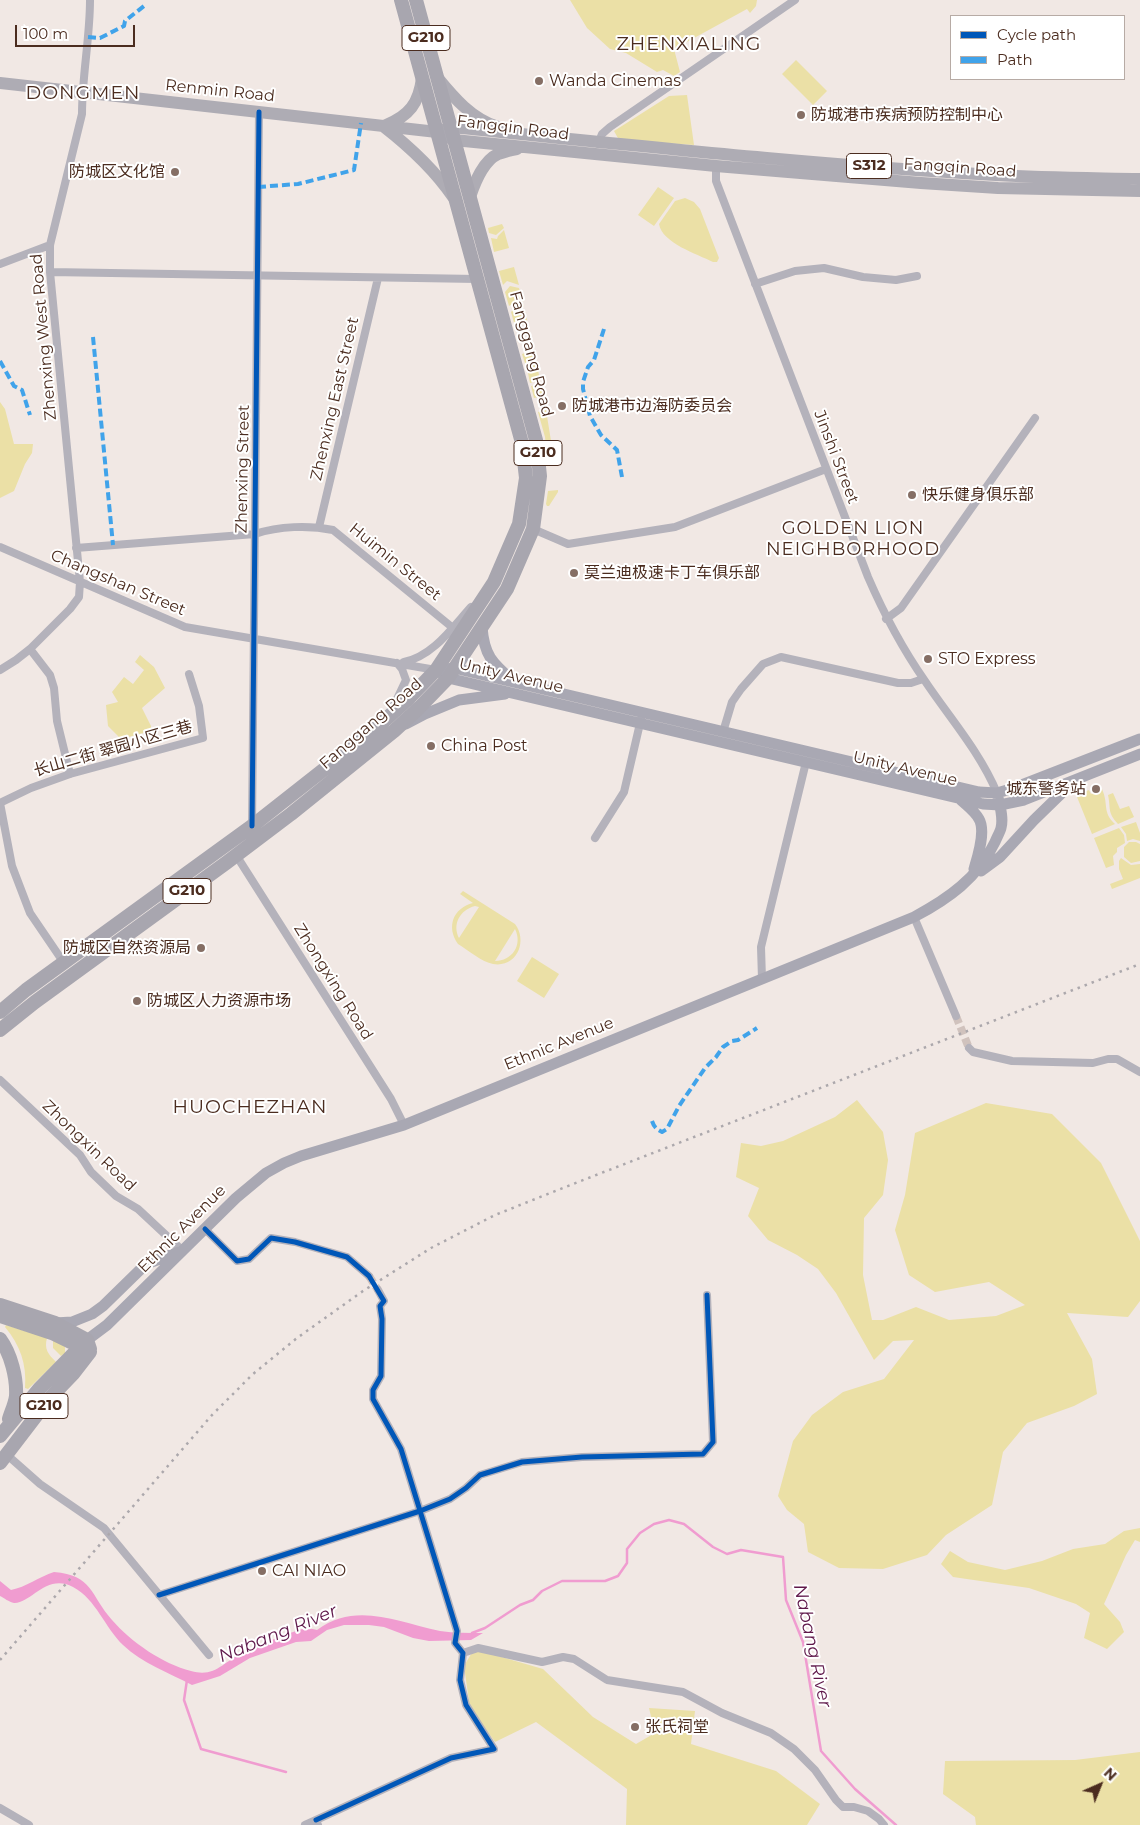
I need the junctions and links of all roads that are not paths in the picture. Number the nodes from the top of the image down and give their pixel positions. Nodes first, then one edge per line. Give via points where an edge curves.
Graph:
1 (90, 0) edge
2 (401, 0) edge
3 (416, 0) edge
4 (795, 0) edge
5 (437, 77) junction
6 (422, 78) junction
7 (0, 83) edge
8 (82, 92) junction
9 (259, 112) junction
10 (383, 126) junction
11 (437, 132) junction
12 (452, 133) junction
13 (525, 141) junction
14 (597, 148) junction
15 (716, 166) junction
16 (1140, 179) edge
17 (1140, 191) edge
18 (470, 197) junction
19 (456, 200) junction
20 (50, 245) junction
21 (0, 264) edge
22 (50, 272) junction
23 (257, 275) junction
24 (917, 276) dead end
25 (378, 278) junction
26 (477, 280) junction
27 (756, 284) junction
28 (1035, 418) dead end
29 (826, 469) junction
30 (319, 527) junction
31 (533, 529) junction
32 (254, 534) junction
33 (0, 547) edge
34 (76, 548) junction
35 (80, 582) junction
36 (494, 582) junction
37 (886, 619) junction
38 (482, 627) junction
39 (453, 628) junction
40 (254, 639) junction
41 (30, 648) junction
42 (397, 663) junction
43 (0, 670) edge
44 (436, 670) junction
45 (451, 673) junction
46 (189, 674) dead end
47 (923, 679) junction
48 (513, 688) junction
49 (641, 718) junction
50 (374, 730) junction
51 (394, 731) junction
52 (723, 732) junction
53 (1140, 739) edge
54 (1140, 754) edge
55 (806, 762) junction
56 (70, 774) junction
57 (1077, 779) junction
58 (997, 793) junction
59 (958, 798) junction
60 (0, 803) edge
61 (1000, 805) junction
62 (252, 826) junction
63 (595, 838) dead end
64 (236, 856) junction
65 (971, 878) junction
66 (914, 917) junction
67 (64, 963) junction
68 (762, 979) junction
69 (0, 1012) edge
70 (956, 1016) tunnel mouth
71 (0, 1030) edge
72 (969, 1048) dead end
73 (1140, 1072) edge
74 (0, 1080) edge
75 (404, 1125) junction
76 (205, 1229) junction
77 (182, 1251) junction
78 (369, 1276) tunnel mouth
79 (378, 1290) tunnel mouth
80 (707, 1295) dead end
81 (0, 1305) edge
82 (0, 1316) edge
83 (55, 1323) junction
84 (0, 1339) edge
85 (86, 1346) junction
86 (2, 1433) edge
87 (3, 1459) edge
88 (420, 1511) junction
89 (159, 1595) junction
90 (463, 1654) junction
91 (209, 1655) dead end
92 (0, 1808) edge
93 (317, 1822) edge
94 (29, 1825) edge
95 (305, 1825) edge
96 (884, 1825) edge

1 - 8 street, Zhenxing West Road
2 - 6 highway, G210
3 - 5 highway, G210
4 - 14 street via 618,121 602,134
5 - 12 highway, G210
5 - 13 main road via 466,109 486,123
6 - 10 main road via 421,92 411,110 399,120
6 - 11 highway, G210
7 - 8 main road, Renmin Road / S312
8 - 9 main road, Renmin Road / S312
8 - 20 street, Zhenxing West Road via 82,114
9 - 10 main road, Renmin Road / S312
9 - 23 street, Zhenxing Street
10 - 11 main road, Renmin Road / S312
10 - 19 main road via 421,158
11 - 12 main road, Fangqin Road / S312
11 - 19 highway, Fanggang Road / G210
12 - 13 main road, Fangqin Road / S312
12 - 18 highway, Fanggang Road / G210
13 - 14 main road, Fangqin Road / S312
13 - 18 main road via 485,165
14 - 15 main road, Fangqin Road / S312
14 - 16 main road, Fangqin Road / S312 via 1016,176
15 - 17 main road, Fangqin Road / S312 via 998,188
15 - 27 street, Jinshi Street via 716,181
18 - 31 highway, Fanggang Road / G210 via 536,440 540,476
19 - 26 highway, Fanggang Road / G210
20 - 21 street
20 - 22 street, Zhenxing West Road
22 - 23 street
22 - 34 street, Zhenxing West Road
23 - 25 street
23 - 32 street, Zhenxing Street
24 - 27 street via 896,280 824,268 795,271
25 - 26 street
25 - 30 street, Zhenxing East Street
26 - 36 highway, Fanggang Road / G210 via 522,442 526,478 519,524
27 - 29 street, Jinshi Street
28 - 37 street via 901,608
29 - 31 street via 675,527 568,544
29 - 37 street, Jinshi Street
30 - 32 street, Huimin Street via 269,529
30 - 39 street, Huimin Street via 333,530
31 - 38 highway, Fanggang Road / G210 via 506,589
32 - 34 street, Huimin Street
32 - 40 street, Zhenxing Street
33 - 35 street, Changshan Street
34 - 35 street, Zhenxing West Road
35 - 40 street, Changshan Street via 185,628
35 - 41 street via 79,597 70,609
36 - 39 street
36 - 44 highway, Fanggang Road / G210
37 - 47 street, Jinshi Street
38 - 45 highway, Fanggang Road / G210
38 - 48 main road via 488,655
39 - 42 street via 416,660
40 - 42 street, Changshan Street
40 - 62 street, Zhenxing Street
41 - 43 street
41 - 56 street via 50,675
42 - 44 street, Changshan Street
42 - 50 street via 406,680 397,699
44 - 45 main road, Unity Avenue
44 - 50 highway, Fanggang Road / G210
45 - 48 main road, Unity Avenue
45 - 51 highway, Fanggang Road / G210
46 - 56 street, 长山二街 翠园小区三巷 via 203,738
47 - 52 street via 898,684 781,657 764,664 741,689 732,702
47 - 58 street, Jinshi Street via 989,774
48 - 49 main road, Unity Avenue
48 - 51 main road via 459,700
49 - 52 main road, Unity Avenue
49 - 55 main road, Unity Avenue
49 - 63 street via 624,792
50 - 62 highway, Fanggang Road / G210
51 - 64 highway, Fanggang Road / G210
52 - 58 main road, Unity Avenue via 979,792
53 - 58 main road, Unity Avenue
54 - 57 main road, Unity Avenue
55 - 59 main road, Unity Avenue
55 - 68 street via 761,947
56 - 60 street, 长山二街 翠园小区三巷
57 - 61 main road, Unity Avenue via 1024,800
57 - 65 main road via 1000,857
58 - 61 main road, Ethnic Avenue
59 - 61 main road, Unity Avenue
59 - 65 main road via 980,820 981,846
60 - 67 street via 15,876 30,913
61 - 65 main road, Ethnic Avenue via 1001,828 990,852
62 - 67 highway, Fanggang Road / G210
64 - 71 highway, Fanggang Road / G210
64 - 75 street, Zhongxing Road via 391,1099
65 - 66 main road, Ethnic Avenue via 958,890
66 - 68 main road, Ethnic Avenue
66 - 70 street
67 - 69 highway, Fanggang Road / G210
68 - 75 main road, Ethnic Avenue
72 - 73 street via 973,1052 1012,1061 1093,1063 1117,1059
74 - 77 street, Zhongxin Road via 80,1155 116,1196 138,1209
75 - 76 main road, Ethnic Avenue via 284,1163 252,1184
76 - 77 main road, Ethnic Avenue
76 - 78 street via 237,1261 249,1258 271,1238 346,1257
77 - 83 main road via 146,1264 92,1314 72,1322
77 - 85 main road, Ethnic Avenue
79 - 88 street via 384,1301 380,1306 381,1376 373,1390 373,1400 401,1449
80 - 88 street via 713,1442 703,1454 522,1462 480,1476 450,1498
81 - 83 highway
82 - 85 highway
83 - 85 highway
84 - 86 highway, G210 via 11,1362 16,1398
85 - 86 highway, G210 via 39,1389
85 - 87 highway, G210 via 73,1374 49,1399
87 - 89 street via 104,1528
88 - 89 street
88 - 90 street via 457,1631 456,1643
89 - 91 street
90 - 93 street via 460,1680 466,1705 494,1749 451,1758
90 - 96 street via 478,1648 542,1662 574,1658 607,1680 684,1692 722,1714 771,1732 815,1770 843,1806 868,1811
92 - 94 street
93 - 95 street

